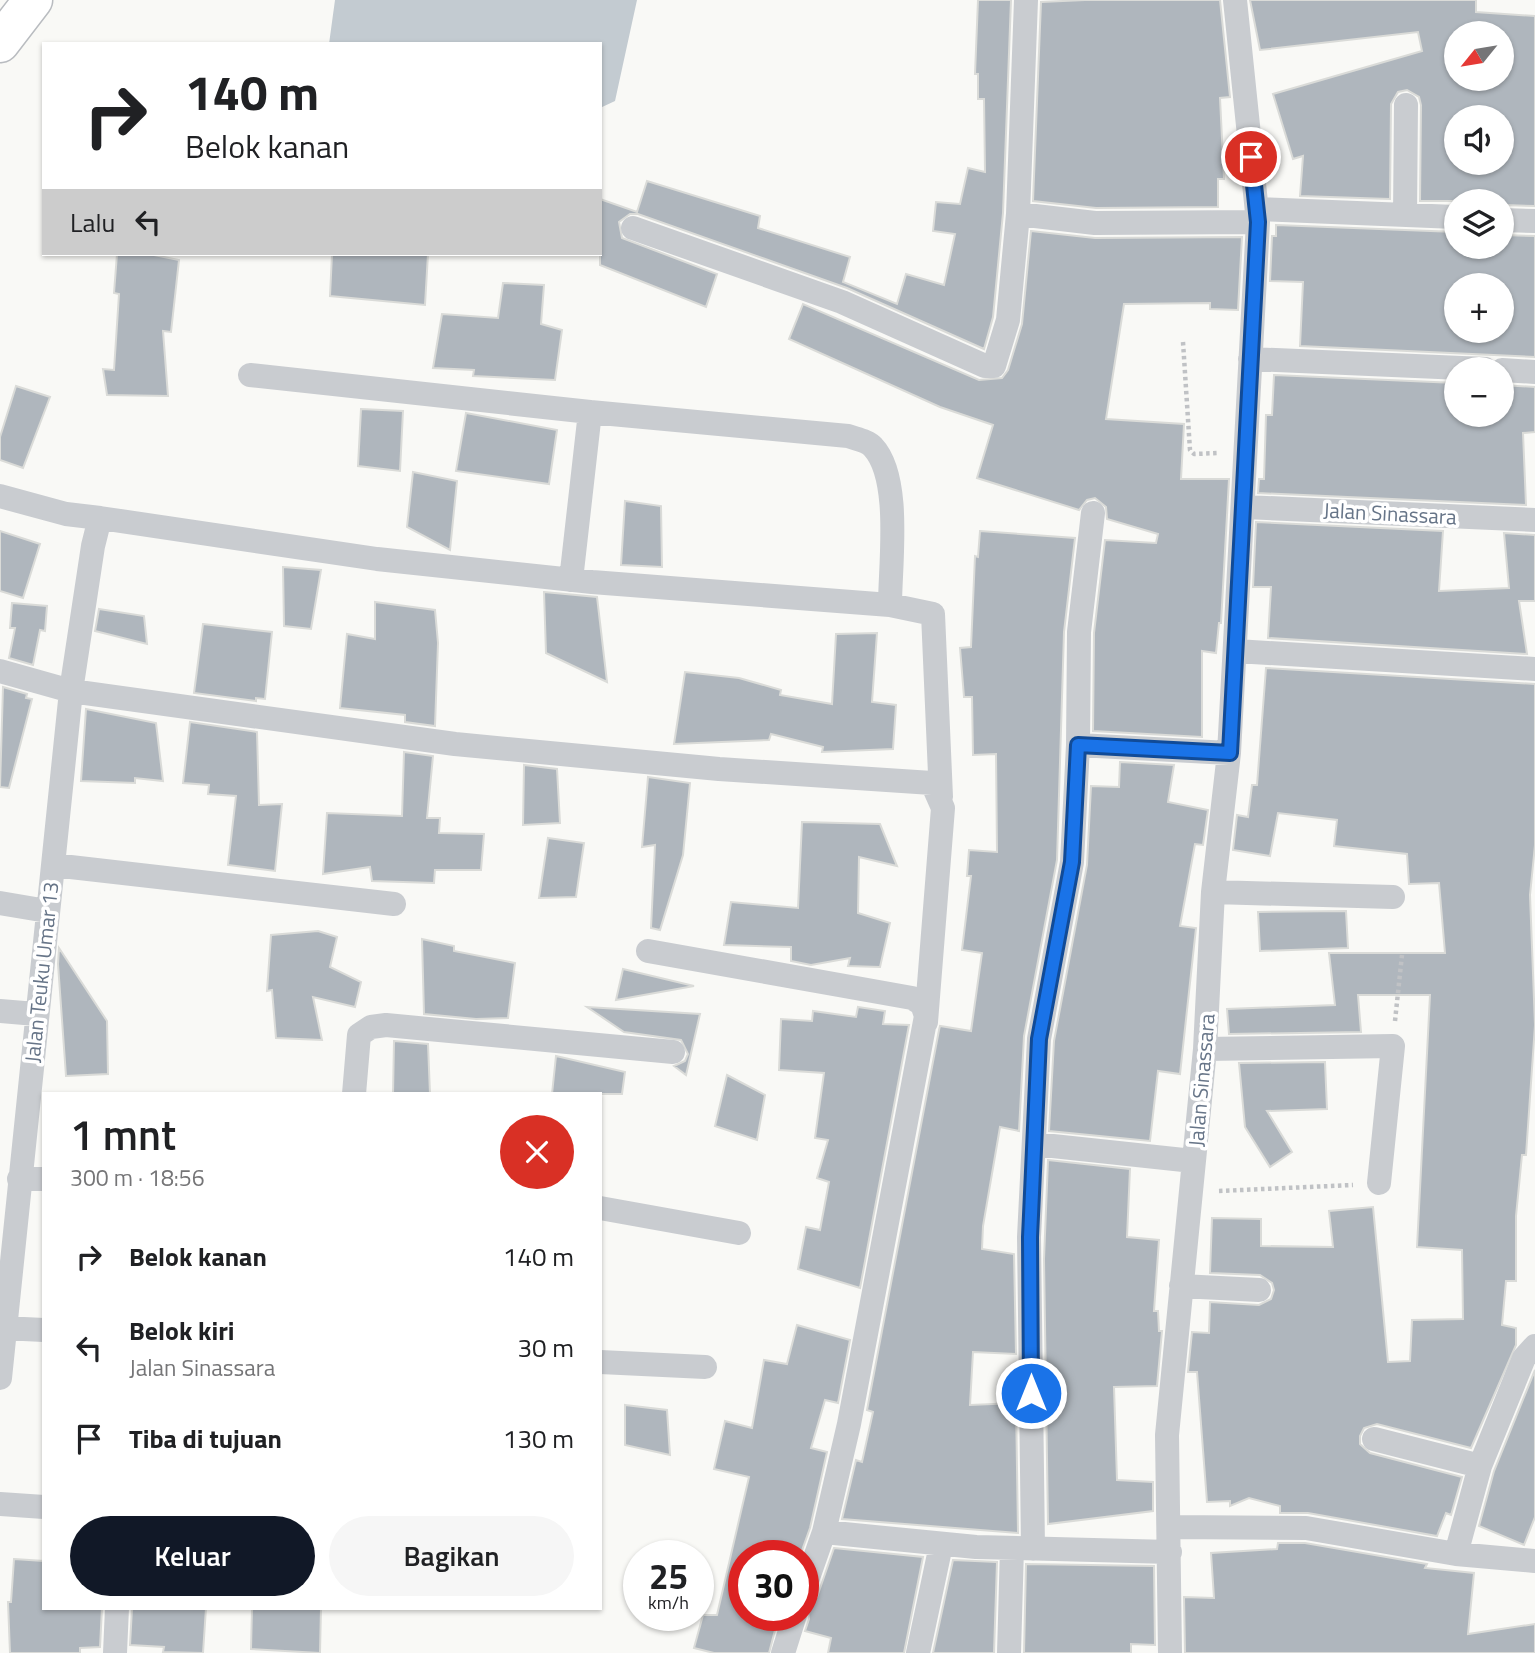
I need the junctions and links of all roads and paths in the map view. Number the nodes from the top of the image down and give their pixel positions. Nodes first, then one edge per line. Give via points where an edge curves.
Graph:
1 (33, 0) edge
2 (1026, 0) edge
3 (1235, 0) edge
4 (0, 43) edge
5 (1406, 106) dead end
6 (1018, 214) junction
7 (1257, 215) junction
8 (1405, 215) junction
9 (1444, 217) edge
10 (1514, 220) edge
11 (1535, 221) edge
12 (633, 228) dead end
13 (1183, 342) dead end
14 (1250, 359) junction
15 (1444, 367) edge
16 (1514, 371) edge
17 (1535, 372) edge
18 (250, 375) dead end
19 (590, 412) junction
20 (1247, 450) junction
21 (0, 496) edge
22 (1245, 506) junction
23 (1093, 513) dead end
24 (100, 517) junction
25 (1535, 520) edge
26 (571, 580) junction
27 (890, 606) junction
28 (1237, 651) junction
29 (1535, 669) edge
30 (0, 671) edge
31 (71, 691) junction
32 (1078, 745) junction
33 (1230, 753) junction
34 (934, 790) junction
35 (52, 865) junction
36 (1213, 892) junction
37 (1393, 897) dead end
38 (0, 903) edge
39 (394, 904) dead end
40 (47, 911) junction
41 (648, 951) dead end
42 (1402, 955) dead end
43 (0, 1011) edge
44 (36, 1014) junction
45 (926, 1021) junction
46 (1393, 1046) junction
47 (1205, 1049) junction
48 (673, 1052) dead end
49 (354, 1092) edge
50 (1034, 1144) junction
51 (1193, 1161) junction
52 (19, 1179) junction
53 (42, 1180) edge
54 (1379, 1183) joint
55 (1190, 1192) junction
56 (602, 1208) edge
57 (739, 1233) dead end
58 (1181, 1286) junction
59 (1259, 1290) dead end
60 (1535, 1322) edge
61 (42, 1330) edge
62 (2, 1337) edge
63 (1535, 1345) edge
64 (602, 1362) edge
65 (705, 1367) dead end
66 (0, 1378) edge
67 (1374, 1439) dead end
68 (1480, 1466) junction
69 (0, 1504) edge
70 (42, 1507) edge
71 (1171, 1527) junction
72 (824, 1532) junction
73 (941, 1545) junction
74 (819, 1546) edge
75 (1023, 1548) junction
76 (1170, 1552) junction
77 (1456, 1554) junction
78 (1535, 1560) edge
79 (117, 1610) edge
80 (790, 1631) edge
81 (115, 1653) edge
82 (783, 1653) edge
83 (918, 1653) edge
84 (1009, 1653) edge
85 (1170, 1653) edge

1 - 4 highway
2 - 6 street
3 - 7 street, Jalan Sinassara
5 - 8 street
6 - 7 street via 1095,223
6 - 12 street via 1008,320 991,367 842,302
7 - 8 street
7 - 14 street, Jalan Sinassara
8 - 9 street
10 - 11 street
13 - 20 path via 1192,453
14 - 15 street
14 - 20 street, Jalan Sinassara
16 - 17 street
18 - 19 street
19 - 26 street
19 - 27 street via 848,436 872,445 885,466 890,488
20 - 22 street, Jalan Sinassara
21 - 24 street via 66,514
22 - 25 street, Jalan Sinassara
22 - 28 street, Jalan Sinassara
23 - 32 street via 1079,632
24 - 26 street via 377,559
24 - 31 street, Jalan Teuku Umar 13
26 - 27 street
27 - 34 street via 933,614
28 - 29 street
28 - 33 street, Jalan Sinassara
30 - 31 street
31 - 34 street via 456,744
31 - 35 street, Jalan Teuku Umar 13
32 - 33 street
32 - 50 street via 1072,862 1039,1039
33 - 36 street, Jalan Sinassara
34 - 45 street via 943,808
35 - 39 street
35 - 40 street, Jalan Teuku Umar 13
36 - 37 street
36 - 47 street, Jalan Sinassara
38 - 40 street
40 - 44 street, Jalan Teuku Umar 13
41 - 45 street via 912,998 922,1004
42 - 46 path
43 - 44 street
44 - 52 street, Jalan Teuku Umar 13
45 - 72 street
46 - 47 street
46 - 54 street
47 - 51 street, Jalan Sinassara
48 - 49 street via 386,1025 359,1035
50 - 51 street
50 - 75 street
51 - 55 street, Jalan Sinassara
52 - 53 street
52 - 62 street, Jalan Teuku Umar 13
54 - 55 path
55 - 58 street, Jalan Sinassara
56 - 57 street
58 - 59 street
58 - 71 street, Jalan Sinassara via 1167,1436
60 - 63 street
61 - 62 street
62 - 66 street, Jalan Teuku Umar 13
63 - 68 street via 1524,1358
64 - 65 street
67 - 68 street
68 - 77 street
69 - 70 street
71 - 76 street, Jalan Sinassara
71 - 77 street via 1306,1528
72 - 73 street
72 - 74 street
73 - 75 street
73 - 83 street
75 - 76 street
75 - 84 street
76 - 85 street, Jalan Sinassara
77 - 78 street
79 - 81 street
80 - 82 street

